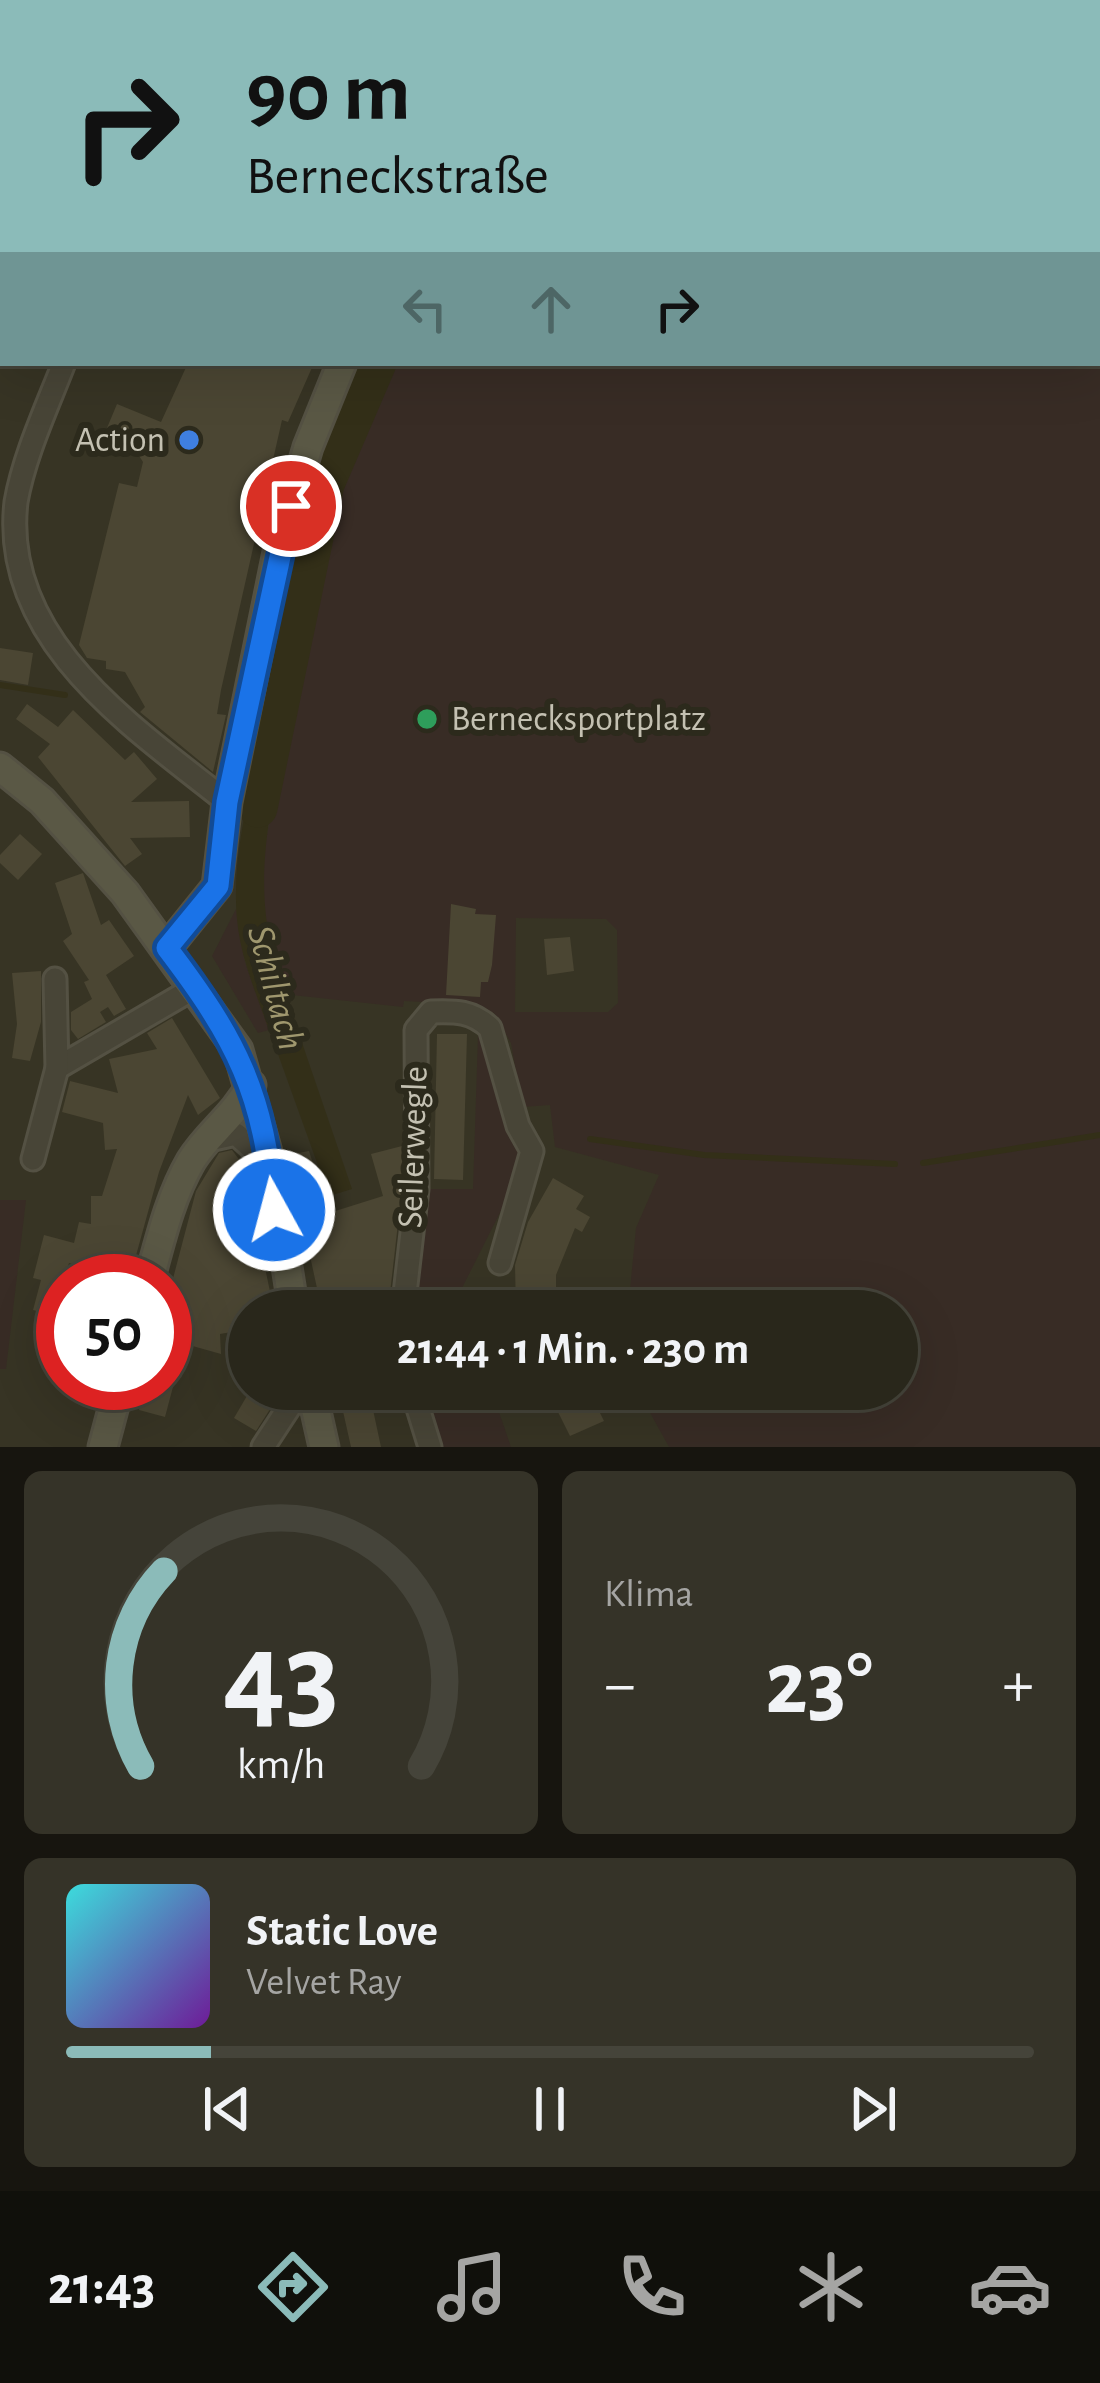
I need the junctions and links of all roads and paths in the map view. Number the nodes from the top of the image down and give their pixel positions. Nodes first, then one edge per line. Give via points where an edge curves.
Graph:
1 (63, 366) edge
2 (341, 366) edge
3 (0, 767) edge
4 (227, 802) junction
5 (167, 948) junction
6 (55, 979) dead end
7 (196, 987) junction
8 (57, 1068) junction
9 (250, 1085) junction
10 (209, 1140) junction
11 (33, 1159) dead end
12 (271, 1166) junction
13 (156, 1254) edge
14 (500, 1263) dead end
15 (291, 1290) edge
16 (406, 1290) edge
17 (113, 1410) edge
18 (290, 1410) edge
19 (313, 1410) edge
20 (419, 1410) edge
21 (103, 1447) edge
22 (262, 1447) edge
23 (324, 1447) edge
24 (430, 1447) edge

1 - 4 street via 15,503 21,584 66,668
2 - 4 main road via 280,542
3 - 5 main road via 42,801
4 - 5 main road via 218,886
5 - 7 main road
6 - 8 street
7 - 8 street
7 - 9 main road
8 - 11 street
9 - 10 main road
9 - 12 main road
10 - 12 street via 236,1134
10 - 13 main road via 191,1160
12 - 15 main road
14 - 16 street, Seilerwegle via 532,1151 490,1028 478,1016 431,1012 416,1030 417,1189
17 - 21 main road
18 - 22 street
19 - 23 main road
20 - 24 street

